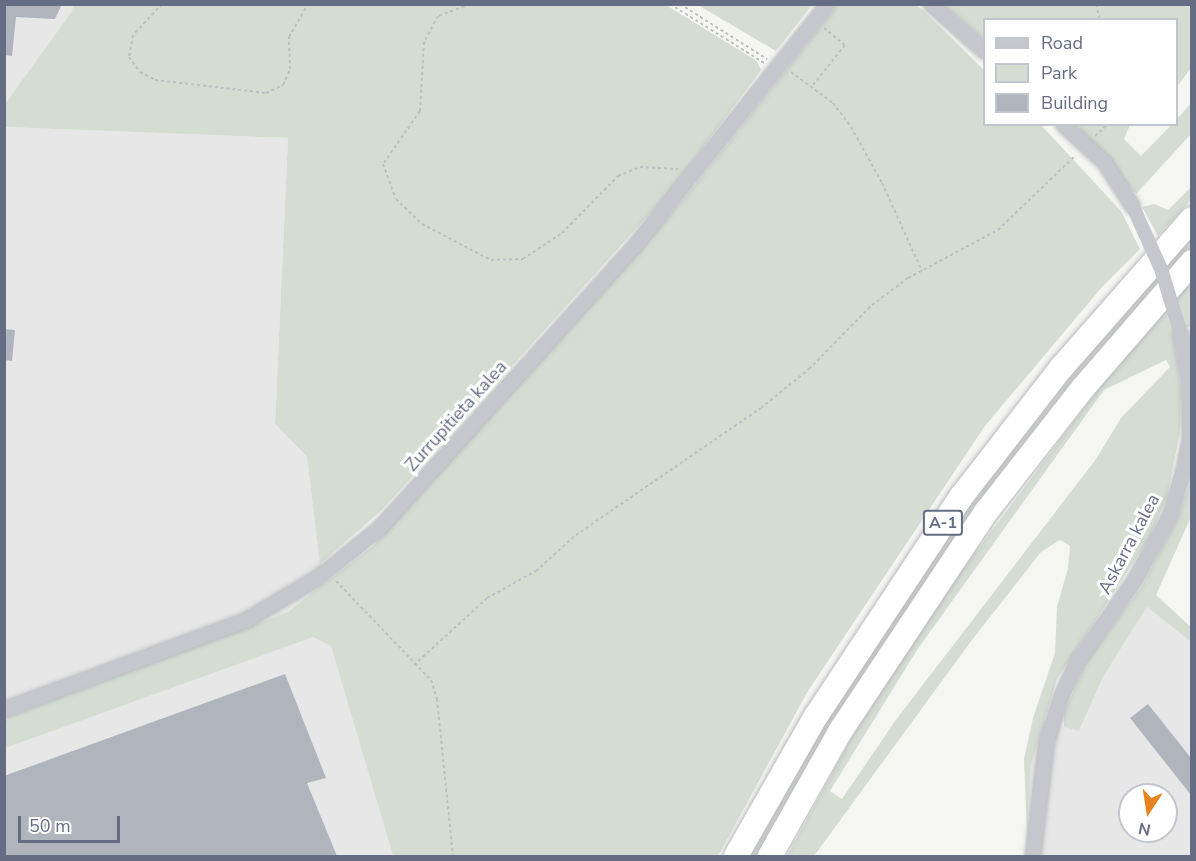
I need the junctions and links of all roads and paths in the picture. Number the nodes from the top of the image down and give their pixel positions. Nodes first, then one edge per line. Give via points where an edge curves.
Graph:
1 (162, 4) edge
2 (308, 4) edge
3 (470, 4) edge
4 (670, 4) edge
5 (680, 4) edge
6 (828, 4) edge
7 (931, 4) edge
8 (815, 21) junction
9 (983, 50) edge
10 (772, 64) junction
11 (812, 86) junction
12 (1066, 126) edge
13 (1106, 126) edge
14 (1086, 145) junction
15 (698, 170) junction
16 (1191, 219) edge
17 (1191, 262) edge
18 (922, 271) junction
19 (328, 570) junction
20 (414, 665) junction
21 (4, 710) edge
22 (453, 856) edge
23 (736, 856) edge
24 (770, 856) edge
25 (1033, 856) edge

1 - 2 path via 133,35 129,57 140,72 155,80 266,93 283,84 287,77 289,37
3 - 15 path via 438,16 424,42 420,111 383,164 396,199 422,224 491,260 523,259 562,233 618,176 640,167
4 - 10 path
5 - 10 path
6 - 8 street, Zurrupitieta kalea
7 - 9 street
8 - 10 street, Zurrupitieta kalea
8 - 11 path via 845,45
10 - 11 path
10 - 15 street, Zurrupitieta kalea
11 - 18 path via 833,103 851,127 882,183
12 - 14 street, Askarra kalea
13 - 14 path
14 - 18 path via 998,230
14 - 25 street, Askarra kalea, bridge via 1105,163 1134,207 1161,269 1181,334 1189,384 1190,439 1170,516 1135,580 1078,661 1062,694 1047,741
15 - 19 street, Zurrupitieta kalea via 380,528
16 - 23 highway, A-1 via 1062,367 962,497 816,716
17 - 24 highway, A-1 via 1083,388 986,512 841,730
18 - 20 path via 872,306 809,369 761,408 576,535 536,571 487,598
19 - 20 path
19 - 21 street, Zurrupitieta kalea via 247,620
20 - 22 path via 431,680 437,699

